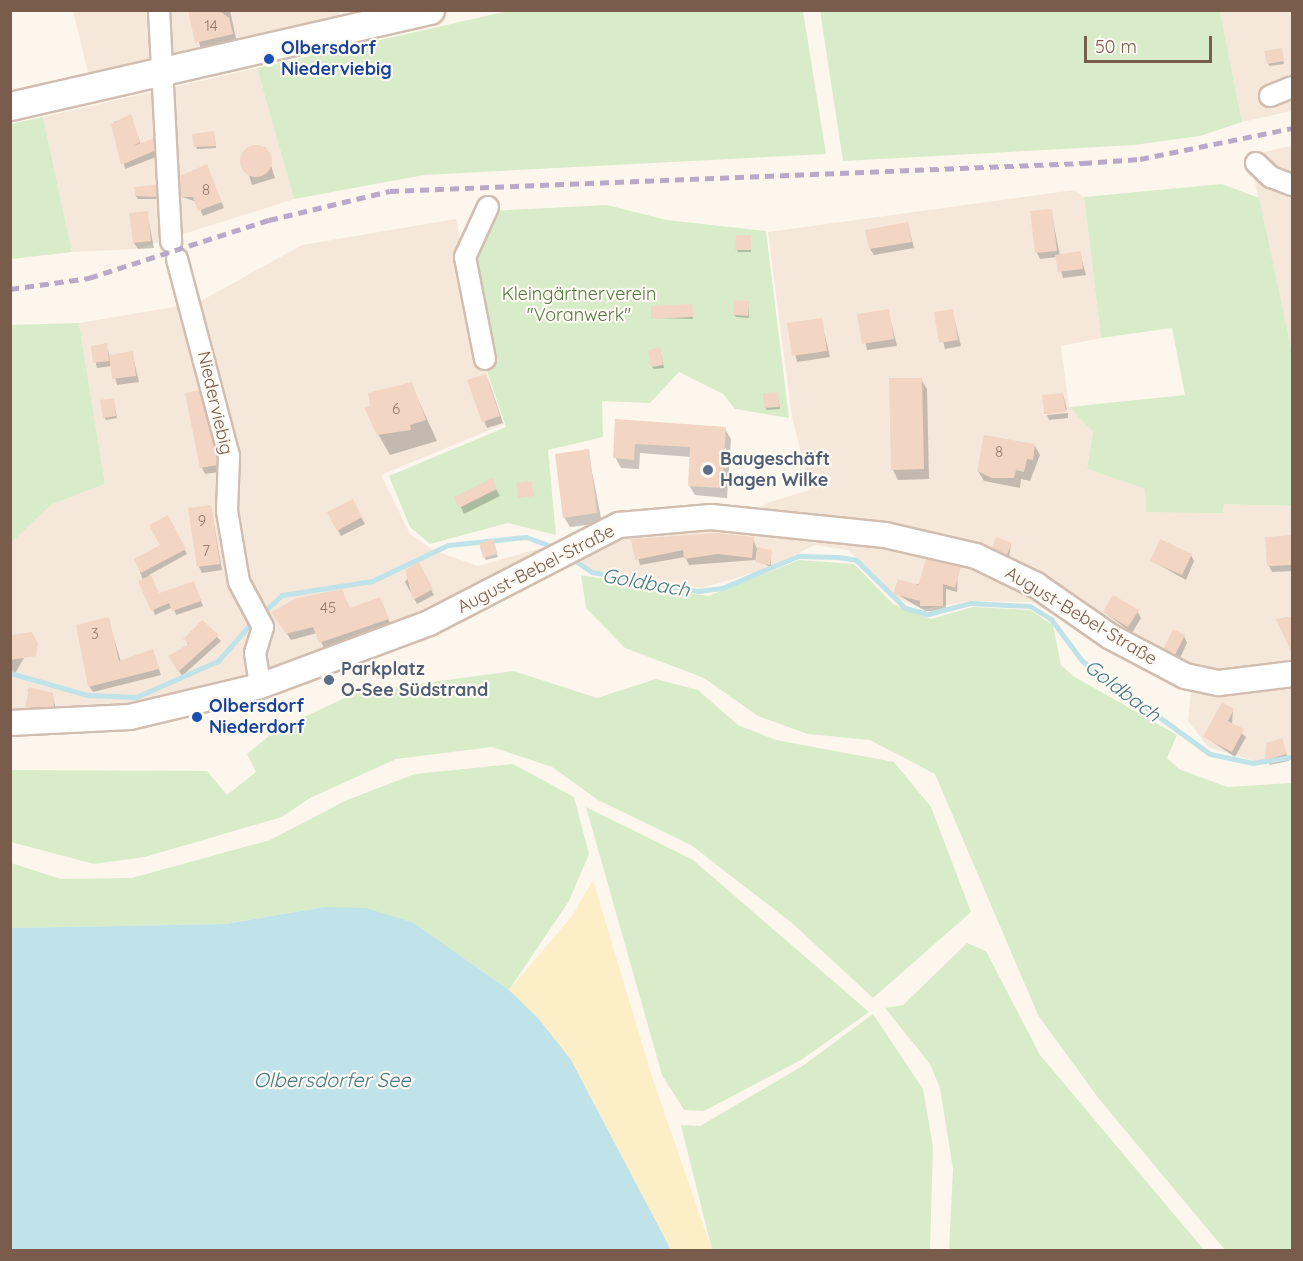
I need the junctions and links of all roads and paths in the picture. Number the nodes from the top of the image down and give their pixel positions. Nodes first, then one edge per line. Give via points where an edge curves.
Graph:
1 (159, 10) edge
2 (430, 10) edge
3 (159, 73) junction
4 (1293, 87) edge
5 (1270, 96) dead end
6 (10, 106) edge
7 (1256, 163) dead end
8 (1293, 185) edge
9 (488, 207) dead end
10 (485, 359) dead end
11 (1293, 674) edge
12 (260, 686) junction
13 (10, 723) edge

1 - 3 street, Niederviebig
2 - 3 main road
3 - 6 main road
3 - 12 street, Niederviebig via 174,250 229,456 226,511 239,582 263,627 255,653
4 - 5 street
7 - 8 street via 1271,177
9 - 10 street via 465,257
11 - 12 street, August-Bebel-Straße via 1219,683 1185,675 1002,567 885,535 711,516 619,525 429,623
12 - 13 street, August-Bebel-Straße via 130,717

